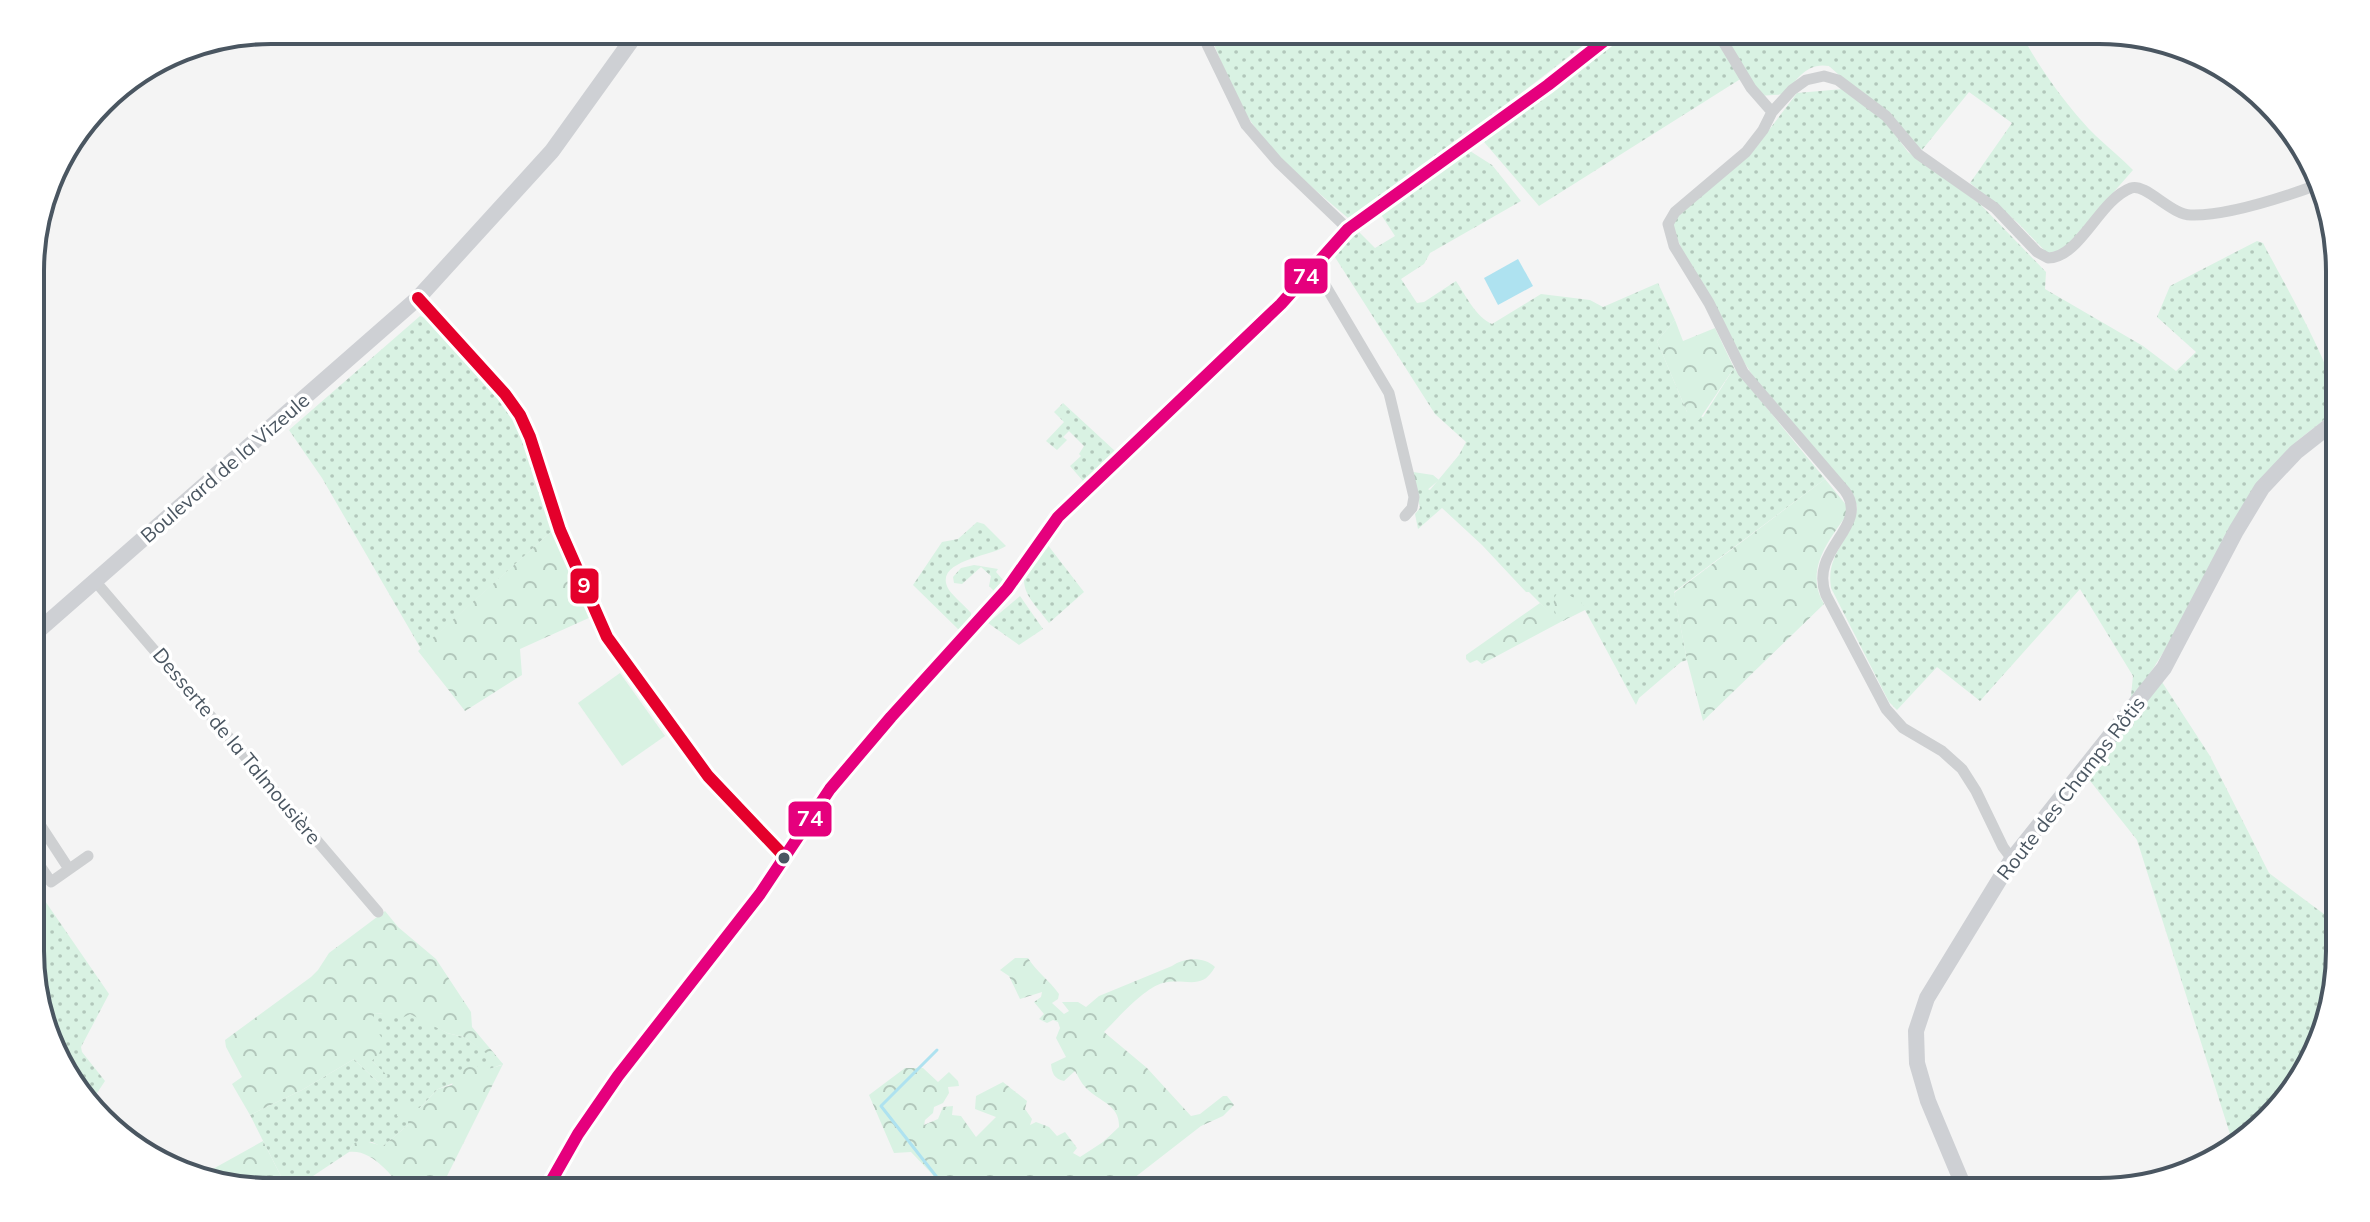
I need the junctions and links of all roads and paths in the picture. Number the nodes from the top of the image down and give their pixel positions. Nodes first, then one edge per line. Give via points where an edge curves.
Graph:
1 (629, 44) edge
2 (1207, 44) edge
3 (1600, 44) edge
4 (1724, 44) edge
5 (1772, 112) junction
6 (2310, 187) edge
7 (1348, 229) junction
8 (1315, 268) junction
9 (418, 298) junction
10 (2326, 428) edge
11 (1405, 516) dead end
12 (95, 581) junction
13 (44, 626) edge
14 (44, 831) edge
15 (88, 856) dead end
16 (784, 856) junction
17 (2012, 859) junction
18 (69, 869) junction
19 (44, 872) edge
20 (378, 912) dead end
21 (553, 1178) edge
22 (1960, 1178) edge

1 - 9 street, Boulevard de la Vizeule via 552,151
2 - 7 street via 1246,125
3 - 7 street
4 - 5 street
5 - 6 street via 1806,80 1838,80 1886,116 1918,154 1984,199 2048,258 2066,253 2099,213 2133,187 2190,215
5 - 17 street via 1746,152 1675,212 1668,224 1678,255 1743,372 1852,502 1850,520 1822,570 1826,595 1886,709 1903,728 1962,769
7 - 8 street
8 - 11 street via 1389,393 1414,497
8 - 16 street via 1058,517 1007,589 850,765
9 - 12 street, Boulevard de la Vizeule
9 - 16 street via 520,415 553,512 607,637 708,776
10 - 17 street, Route des Champs Rôtis via 2262,488 2164,668
12 - 13 street, Boulevard de la Vizeule
12 - 20 street, Desserte de la Talmousière
14 - 18 street
15 - 18 street
16 - 21 street via 618,1076
17 - 22 street, Route des Champs Rôtis via 1932,987 1916,1031 1921,1082
18 - 19 street via 51,882

